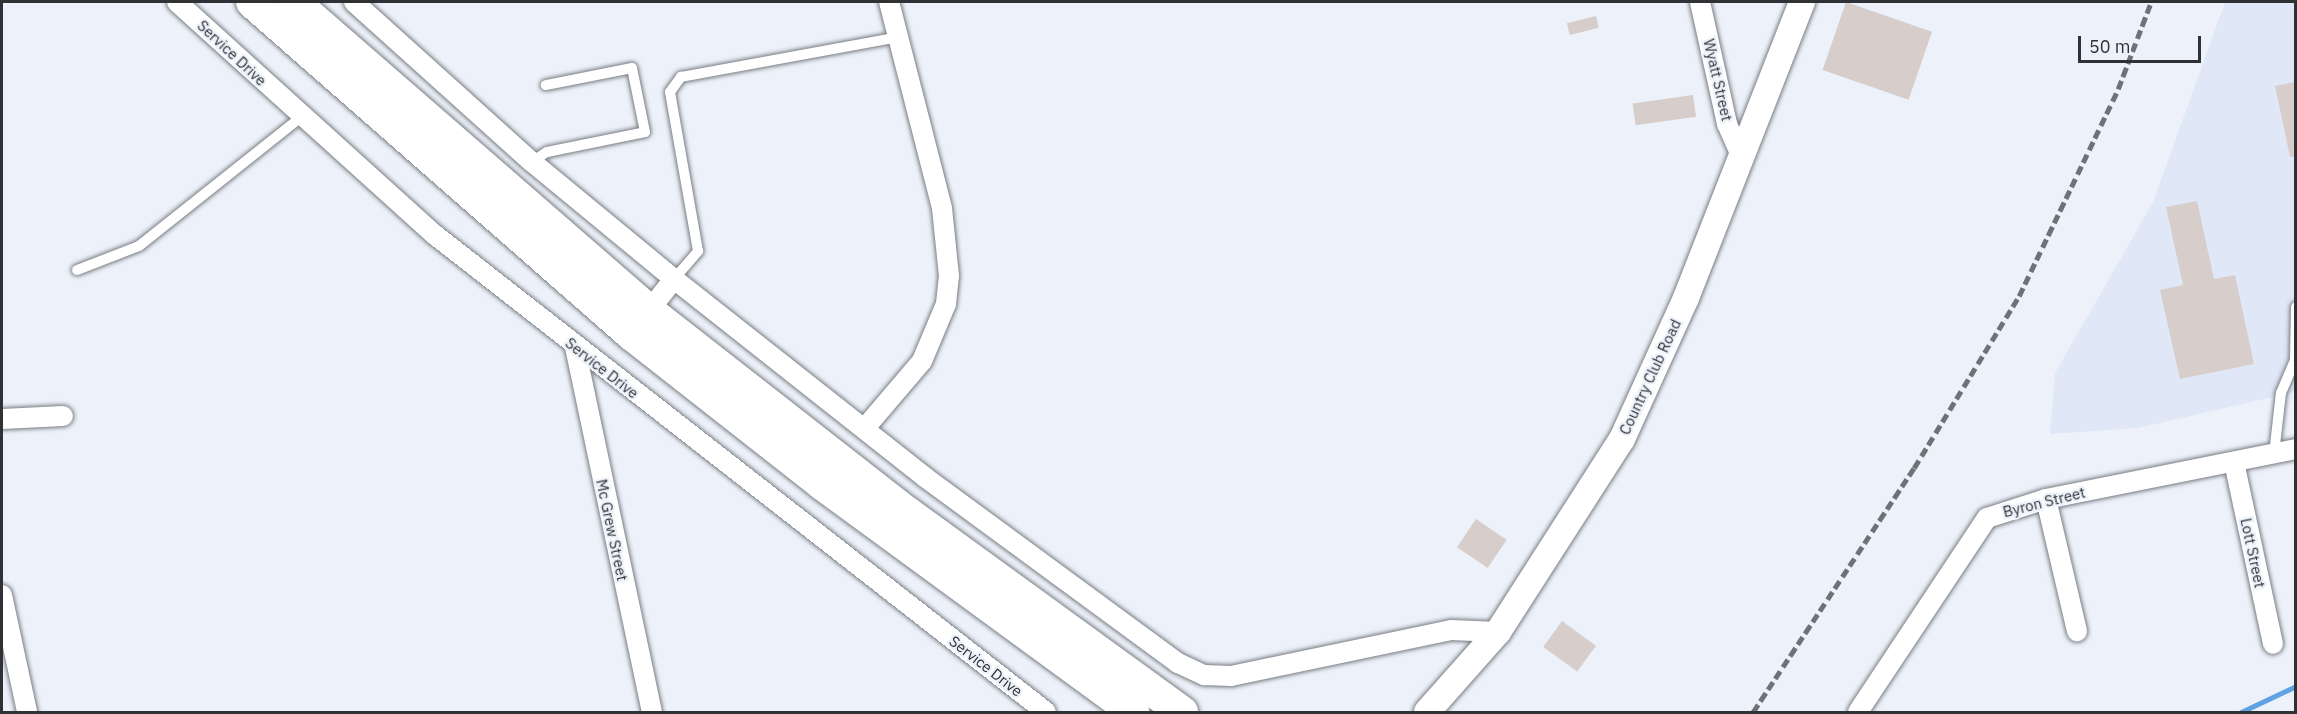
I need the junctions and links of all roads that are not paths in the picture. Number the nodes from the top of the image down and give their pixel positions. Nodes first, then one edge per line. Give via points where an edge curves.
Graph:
1 (177, 2) edge
2 (252, 2) edge
3 (294, 2) edge
4 (354, 2) edge
5 (889, 2) edge
6 (1700, 2) edge
7 (1802, 2) edge
8 (900, 37) junction
9 (546, 85) dead end
10 (302, 117) junction
11 (1742, 157) junction
12 (532, 162) junction
13 (77, 270) dead end
14 (674, 279) junction
15 (2295, 307) edge
16 (640, 322) junction
17 (575, 347) junction
18 (63, 416) dead end
19 (2, 419) edge
20 (866, 428) junction
21 (2295, 449) edge
22 (2274, 454) junction
23 (2234, 462) junction
24 (2046, 499) junction
25 (2, 595) edge
26 (2077, 631) dead end
27 (1498, 632) junction
28 (2273, 644) dead end
29 (27, 712) edge
30 (652, 712) edge
31 (1040, 712) edge
32 (1133, 712) edge
33 (1182, 712) edge
34 (1427, 712) edge
35 (1858, 712) edge

1 - 10 street, Service Drive
2 - 16 main road
3 - 16 main road
4 - 12 street
5 - 8 street
6 - 11 street, Wyatt Street via 1727,124
7 - 11 street, Country Club Road
8 - 14 lane via 681,77 670,92 698,251
8 - 20 street via 942,208 949,276 946,304 922,361
9 - 12 lane via 632,68 645,132 547,153
10 - 13 lane via 139,246
10 - 17 street, Service Drive via 435,235
11 - 27 street, Country Club Road via 1622,440
12 - 14 street
14 - 16 street
14 - 20 street
15 - 22 lane via 2295,360 2281,393
16 - 32 main road via 822,484
16 - 33 main road
17 - 30 street, Mc Grew Street
17 - 31 street, Service Drive
18 - 19 street
20 - 27 street via 1141,636 1204,675 1231,676 1452,630
21 - 22 street, Byron Street
22 - 23 street, Byron Street
23 - 24 street, Byron Street
23 - 28 street, Lott Street
24 - 26 street
24 - 35 street, Byron Street via 1987,518
25 - 29 street
27 - 34 street, Country Club Road

